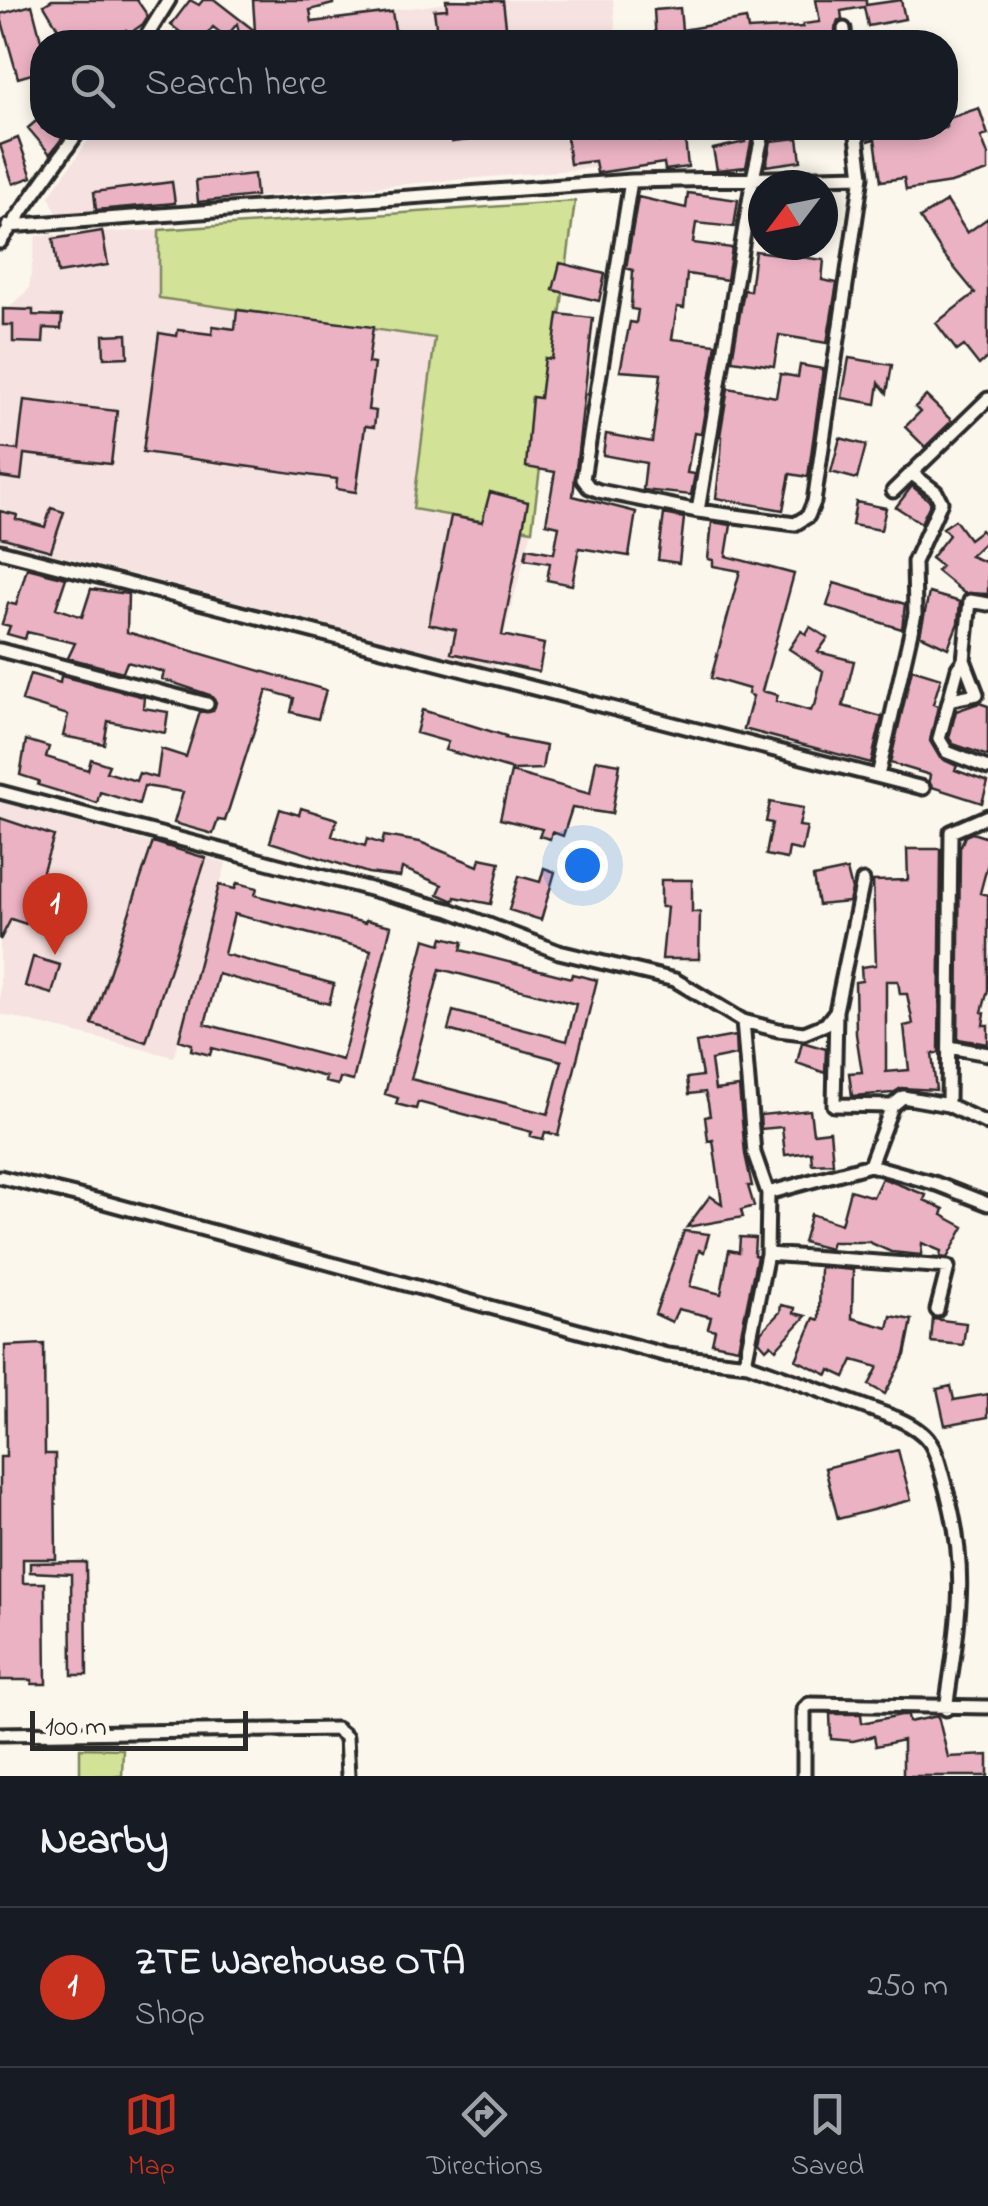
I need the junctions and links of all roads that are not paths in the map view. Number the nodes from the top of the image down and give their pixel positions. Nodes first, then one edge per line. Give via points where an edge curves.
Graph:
1 (170, 0) edge
2 (151, 30) edge
3 (72, 140) edge
4 (761, 140) edge
5 (858, 140) edge
6 (755, 170) edge
7 (838, 176) edge
8 (862, 176) junction
9 (748, 178) edge
10 (630, 181) junction
11 (748, 208) edge
12 (8, 226) junction
13 (0, 242) edge
14 (988, 399) edge
15 (911, 473) junction
16 (893, 491) dead end
17 (698, 511) junction
18 (0, 551) edge
19 (988, 604) edge
20 (0, 650) edge
21 (964, 660) junction
22 (982, 696) edge
23 (952, 700) junction
24 (207, 704) dead end
25 (988, 768) edge
26 (878, 776) junction
27 (923, 788) dead end
28 (0, 792) edge
29 (985, 819) edge
30 (863, 881) dead end
31 (836, 1011) junction
32 (743, 1021) junction
33 (950, 1048) junction
34 (988, 1054) edge
35 (948, 1105) junction
36 (892, 1106) junction
37 (988, 1124) edge
38 (870, 1165) junction
39 (0, 1178) edge
40 (768, 1194) junction
41 (988, 1204) edge
42 (767, 1254) junction
43 (937, 1310) dead end
44 (748, 1364) junction
45 (988, 1707) edge
46 (946, 1709) junction
47 (0, 1734) edge
48 (348, 1776) edge
49 (804, 1776) edge

1 - 2 street
3 - 12 street
4 - 6 street
5 - 8 street
7 - 8 street
8 - 17 street via 812,510 788,525
9 - 10 street
10 - 12 street
10 - 17 street via 583,479 594,490
11 - 17 street
12 - 13 street
14 - 15 street
15 - 16 street
15 - 26 street via 941,502 914,562 915,614
18 - 26 street
19 - 21 street via 970,600
20 - 24 street
21 - 22 street
21 - 23 street
22 - 23 street
23 - 25 street via 938,739 948,752
26 - 27 street
28 - 32 street via 450,910 559,952 675,980
29 - 33 street via 951,832
30 - 31 street
31 - 32 street via 826,1024 804,1033
31 - 36 street via 834,1105
32 - 40 street via 754,1153
33 - 34 street
33 - 35 street
35 - 36 street via 903,1097
35 - 37 street
36 - 38 street
38 - 40 street
38 - 41 street
39 - 44 street via 667,1355
40 - 42 street
42 - 43 street via 948,1268
42 - 44 street
44 - 46 street via 898,1419 931,1441 956,1520 962,1588
45 - 46 street
46 - 49 street via 809,1704
47 - 48 street via 336,1729 346,1738

